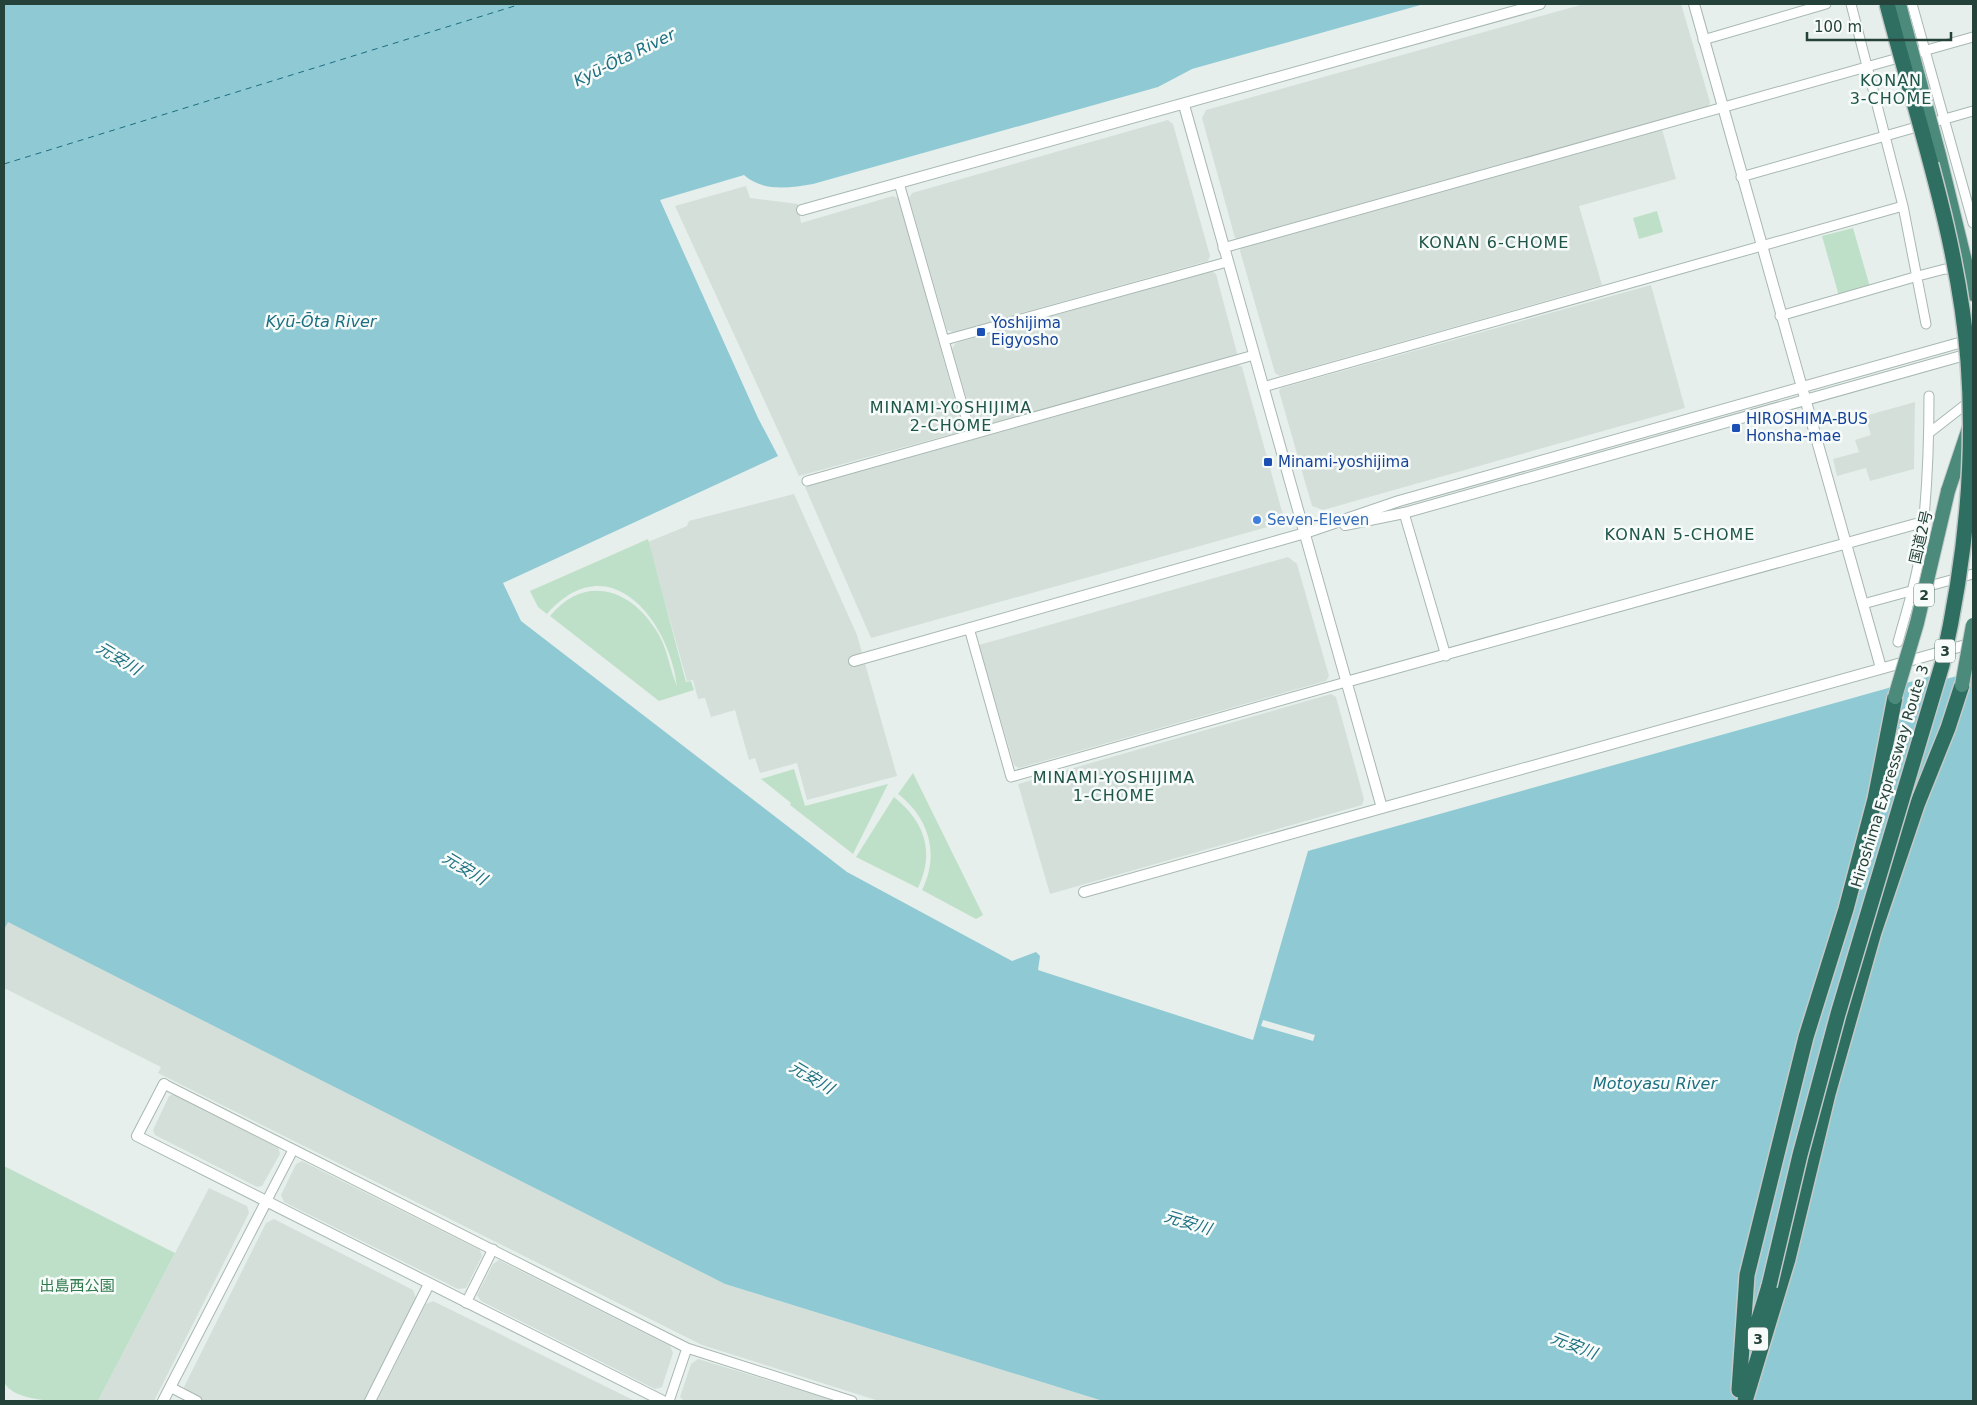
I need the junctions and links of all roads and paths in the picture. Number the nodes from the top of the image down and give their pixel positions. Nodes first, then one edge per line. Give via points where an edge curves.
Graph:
1 (1540, 4) edge
2 (1694, 4) edge
3 (1826, 4) edge
4 (1852, 4) edge
5 (1887, 4) edge
6 (1899, 4) edge
7 (1912, 4) edge
8 (1973, 37) edge
9 (1704, 40) junction
10 (1925, 50) junction
11 (1868, 67) junction
12 (1184, 105) junction
13 (1723, 108) junction
14 (1973, 111) edge
15 (1944, 119) junction
16 (1886, 134) junction
17 (1742, 177) junction
18 (899, 183) junction
19 (1969, 187) edge
20 (1903, 206) junction
21 (802, 210) dead end
22 (1973, 222) edge
23 (1761, 246) junction
24 (1223, 248) junction
25 (1227, 262) junction
26 (1918, 276) junction
27 (1972, 283) edge
28 (1780, 316) junction
29 (1926, 324) dead end
30 (1973, 339) edge
31 (945, 340) junction
32 (1973, 352) edge
33 (1254, 355) junction
34 (1263, 387) junction
35 (1801, 388) junction
36 (1929, 396) dead end
37 (1973, 399) edge
38 (1805, 400) junction
39 (1973, 414) edge
40 (1929, 433) junction
41 (971, 435) junction
42 (807, 481) dead end
43 (1404, 513) junction
44 (1923, 522) junction
45 (1305, 533) junction
46 (1846, 544) junction
47 (1973, 574) edge
48 (1912, 592) junction
49 (1863, 604) junction
50 (1973, 625) edge
51 (969, 628) junction
52 (1898, 642) dead end
53 (1973, 643) edge
54 (1446, 656) junction
55 (854, 662) dead end
56 (1881, 668) junction
57 (1346, 682) junction
58 (1962, 684) joint
59 (1895, 697) joint
60 (1382, 808) junction
61 (1084, 892) dead end
62 (164, 1084) joint
63 (294, 1150) junction
64 (266, 1202) junction
65 (493, 1249) junction
66 (429, 1284) junction
67 (466, 1302) junction
68 (687, 1348) junction
69 (170, 1387) junction
70 (1742, 1397) edge
71 (163, 1401) edge
72 (198, 1401) edge
73 (370, 1401) edge
74 (663, 1401) edge
75 (669, 1401) edge
76 (852, 1401) edge

1 - 12 street
2 - 9 street
3 - 9 street
4 - 11 street
5 - 70 highway, Hiroshima Expressway Route 3 / 3, bridge via 1958,287 1968,360 1969,499 1954,612 1942,665 1838,1014 1800,1154
6 - 27 highway, bridge
7 - 10 street
8 - 10 street
9 - 13 street
10 - 11 street
10 - 15 street
11 - 13 street
11 - 16 street
12 - 18 street
12 - 24 street
13 - 17 street
13 - 24 street
14 - 15 street
15 - 16 street
15 - 19 street
16 - 17 street
16 - 20 street
17 - 23 street
18 - 21 street
18 - 31 street
19 - 22 street
20 - 23 street
20 - 26 street
23 - 28 street
23 - 34 street
24 - 25 street
25 - 31 street
25 - 33 street
26 - 27 street via 1945,269 1960,270
26 - 28 street
26 - 29 street
28 - 35 street
30 - 35 street
31 - 41 street
32 - 38 street
33 - 34 street
33 - 41 street
34 - 45 street
35 - 38 street
35 - 45 street via 1399,501
36 - 40 street
37 - 40 street
38 - 43 street
38 - 46 street
39 - 59 highway, 国道2号 / 2, bridge via 1948,491 1917,623
40 - 44 street
41 - 42 street
43 - 45 street
43 - 54 street
44 - 46 street
44 - 48 street
45 - 51 street
45 - 57 street
46 - 49 street
46 - 54 street
47 - 48 street
48 - 49 street
48 - 52 street
49 - 56 street
50 - 58 highway, bridge
51 - 55 street
51 - 57 street via 1011,777
53 - 56 street
54 - 57 street
56 - 60 street
57 - 60 street
58 - 70 highway via 1874,932 1828,1094 1788,1260
59 - 70 highway via 1875,799 1846,909 1806,1038 1749,1265
60 - 61 street
62 - 63 street
62 - 64 street via 137,1136
63 - 64 street
63 - 65 street
64 - 66 street
64 - 69 street
65 - 67 street
65 - 68 street
66 - 67 street
66 - 73 street
67 - 74 street
68 - 75 street
68 - 76 street
69 - 71 street
69 - 72 street

